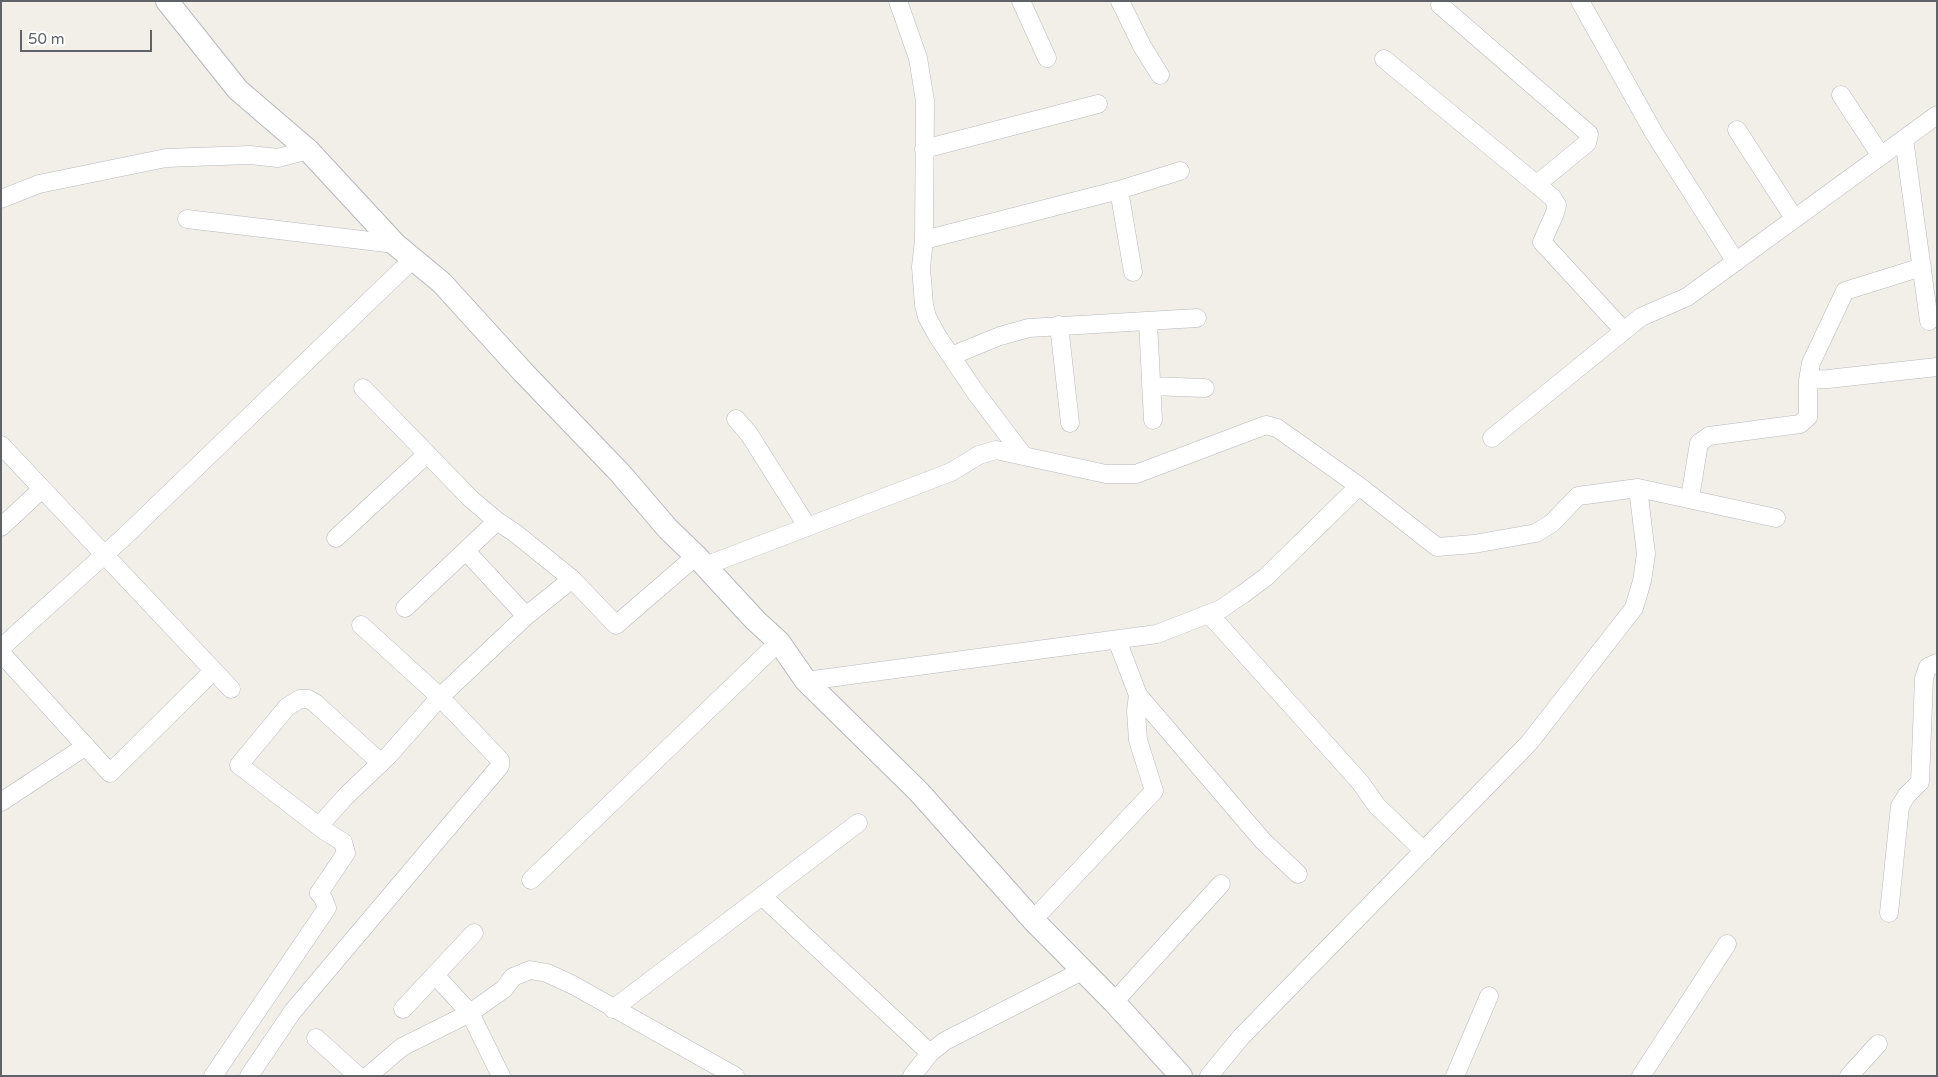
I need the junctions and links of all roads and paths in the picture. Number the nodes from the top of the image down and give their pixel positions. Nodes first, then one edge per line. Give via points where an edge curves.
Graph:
1 (167, 1) edge
2 (898, 1) edge
3 (1021, 1) edge
4 (1120, 1) edge
5 (1580, 1) edge
6 (1440, 5) dead end
7 (1047, 58) dead end
8 (1384, 59) dead end
9 (1160, 75) dead end
10 (1841, 95) dead end
11 (1098, 104) dead end
12 (1937, 115) edge
13 (1737, 130) dead end
14 (1904, 139) junction
15 (924, 149) junction
16 (308, 150) junction
17 (1882, 156) junction
18 (1180, 171) dead end
19 (1537, 184) junction
20 (1119, 190) junction
21 (1, 199) edge
22 (1794, 218) junction
23 (187, 219) dead end
24 (924, 240) junction
25 (395, 244) junction
26 (413, 259) junction
27 (1736, 262) junction
28 (1922, 267) junction
29 (1133, 272) dead end
30 (1197, 318) dead end
31 (1148, 321) junction
32 (1929, 321) dead end
33 (1059, 325) junction
34 (1624, 331) junction
35 (951, 356) junction
36 (1937, 367) edge
37 (1808, 380) junction
38 (1151, 386) junction
39 (363, 388) dead end
40 (1204, 388) dead end
41 (736, 419) dead end
42 (1153, 420) dead end
43 (1070, 424) dead end
44 (1492, 438) dead end
45 (1, 444) edge
46 (427, 454) junction
47 (1023, 455) junction
48 (1359, 486) junction
49 (42, 488) junction
50 (1638, 488) junction
51 (1690, 498) junction
52 (1776, 518) dead end
53 (497, 521) junction
54 (807, 526) junction
55 (1, 527) edge
56 (336, 538) dead end
57 (466, 551) junction
58 (104, 555) junction
59 (700, 561) junction
60 (572, 579) junction
61 (405, 608) dead end
62 (1209, 614) junction
63 (526, 616) junction
64 (361, 625) dead end
65 (1117, 640) junction
66 (779, 642) junction
67 (1, 648) edge
68 (1, 653) edge
69 (1937, 663) edge
70 (214, 670) junction
71 (806, 681) junction
72 (230, 689) dead end
73 (1138, 695) junction
74 (440, 697) junction
75 (86, 746) junction
76 (381, 763) junction
77 (1, 802) edge
78 (858, 823) dead end
79 (319, 826) junction
80 (1424, 851) junction
81 (1298, 874) dead end
82 (532, 880) dead end
83 (1222, 884) dead end
84 (762, 896) junction
85 (1889, 912) dead end
86 (1033, 920) junction
87 (474, 933) dead end
88 (1727, 944) dead end
89 (1082, 971) junction
90 (435, 975) junction
91 (1489, 996) dead end
92 (1114, 1002) junction
93 (404, 1009) dead end
94 (613, 1009) junction
95 (470, 1013) junction
96 (316, 1038) dead end
97 (1878, 1044) dead end
98 (930, 1053) junction
99 (213, 1076) edge
100 (249, 1076) edge
101 (358, 1076) edge
102 (368, 1076) edge
103 (501, 1076) edge
104 (735, 1076) edge
105 (912, 1076) edge
106 (1181, 1076) edge
107 (1209, 1076) edge
108 (1455, 1076) edge
109 (1641, 1076) edge
110 (1849, 1076) edge

1 - 16 street via 238,90
2 - 15 street via 921,75 925,101
3 - 7 street
4 - 9 street
5 - 27 street via 1654,133
6 - 19 street via 1589,134 1587,142
8 - 19 street
10 - 17 street
11 - 15 street
12 - 14 street
13 - 22 street
14 - 17 street
14 - 28 street
15 - 24 street
16 - 21 street via 278,158 250,155 166,158 39,184
16 - 25 street
17 - 22 street
18 - 20 street
19 - 34 street via 1557,205 1542,242
20 - 24 street
20 - 29 street
22 - 27 street
23 - 25 street
24 - 35 street via 921,267 927,318
25 - 26 street
26 - 58 street
26 - 59 street via 442,283
27 - 34 street via 1687,297 1641,317
28 - 32 street
28 - 37 street via 1845,291 1811,363
30 - 31 street
31 - 33 street
31 - 38 street
33 - 35 street via 1029,328 1000,336
33 - 43 street
34 - 44 street
35 - 47 street
36 - 37 street
37 - 51 street via 1808,417 1800,424 1709,436 1699,443
38 - 40 street
38 - 42 street
39 - 46 street
41 - 54 street via 749,434
45 - 49 street
46 - 53 street
46 - 56 street
47 - 48 street via 1106,474 1136,474 1266,425 1277,428
47 - 54 street via 996,450 979,455 951,472
48 - 50 street via 1437,547 1536,533 1552,524 1578,496
48 - 62 street via 1266,577
49 - 55 street
49 - 58 street
50 - 51 street
50 - 80 street via 1646,554 1634,608 1529,743
51 - 52 street
53 - 57 street
53 - 60 street
54 - 59 street
57 - 61 street
57 - 63 street
58 - 67 street
58 - 70 street
59 - 60 street via 616,625
59 - 66 street via 754,620
60 - 63 street
62 - 65 street via 1157,634
62 - 80 street via 1360,782 1377,806
63 - 74 street
64 - 74 street
65 - 71 street
65 - 73 street
66 - 71 street
66 - 82 street
68 - 75 street
69 - 85 street via 1928,667 1924,678 1920,782 1900,806
70 - 72 street
70 - 75 street via 110,773
71 - 86 street via 914,786
73 - 81 street via 1263,841
73 - 86 street via 1138,740 1154,791
74 - 76 street
74 - 100 street via 500,760 500,766 293,1011
75 - 77 street
76 - 79 street
76 - 79 street via 315,703 300,699 287,707 239,765
78 - 84 street
79 - 99 street via 344,842 346,853 318,893 327,908
80 - 107 street via 1241,1037
83 - 92 street
84 - 94 street
84 - 98 street
86 - 89 street
87 - 90 street
88 - 109 street
89 - 92 street
89 - 98 street via 945,1041
90 - 93 street
90 - 95 street
91 - 108 street
92 - 106 street
94 - 95 street via 573,985 547,973 530,970 513,977 504,989
94 - 104 street
95 - 102 street via 402,1047
95 - 103 street
96 - 101 street
97 - 110 street
98 - 105 street

